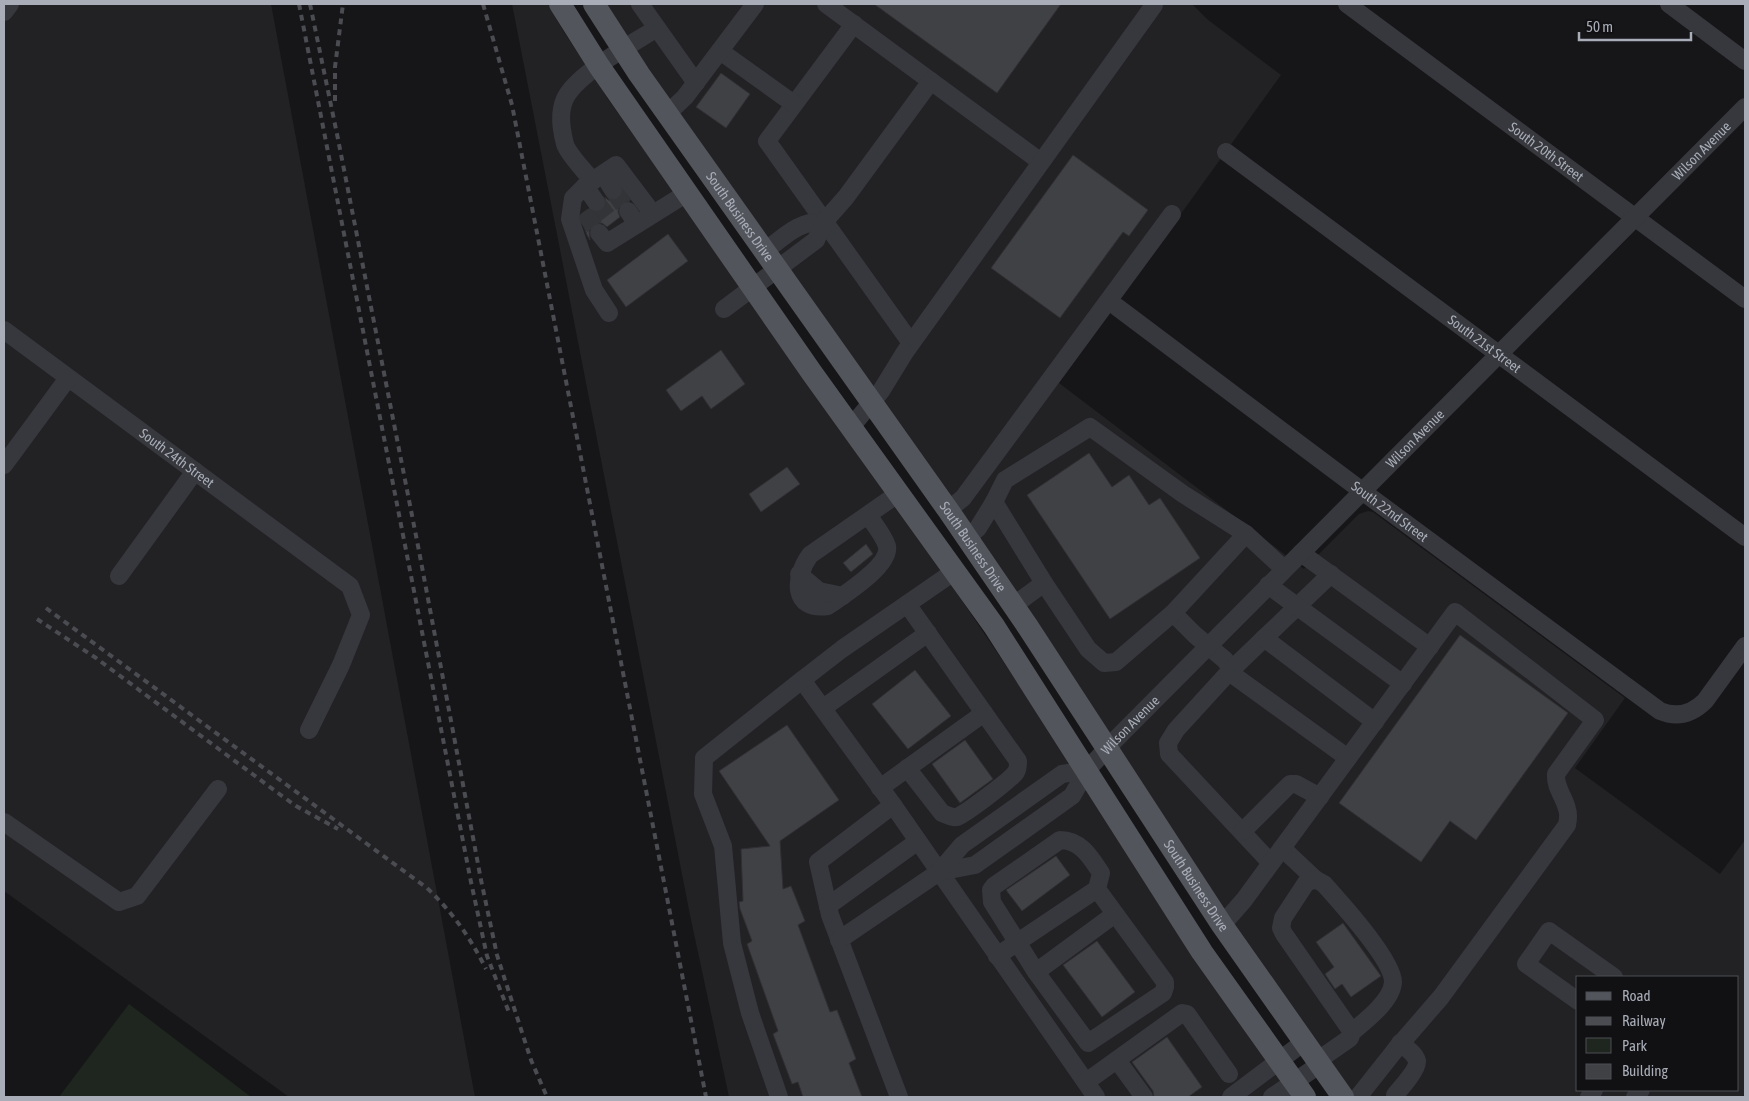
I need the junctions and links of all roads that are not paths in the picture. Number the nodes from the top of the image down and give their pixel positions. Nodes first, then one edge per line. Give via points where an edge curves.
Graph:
1 (10, 4) edge
2 (560, 4) edge
3 (594, 4) edge
4 (640, 4) edge
5 (755, 4) edge
6 (826, 4) edge
7 (1153, 4) edge
8 (1346, 4) edge
9 (1669, 4) edge
10 (4, 12) edge
11 (854, 24) junction
12 (657, 28) junction
13 (623, 50) junction
14 (720, 51) junction
15 (1745, 61) edge
16 (599, 66) junction
17 (931, 81) junction
18 (696, 82) junction
19 (794, 104) junction
20 (1745, 107) edge
21 (667, 114) junction
22 (1226, 152) dead end
23 (1041, 162) junction
24 (588, 185) junction
25 (613, 190) tunnel mouth
26 (687, 193) junction
27 (590, 207) tunnel mouth
28 (653, 214) junction
29 (1172, 214) dead end
30 (1635, 217) junction
31 (824, 222) junction
32 (765, 251) junction
33 (582, 255) junction
34 (778, 270) junction
35 (753, 288) junction
36 (1745, 299) edge
37 (1117, 307) dead end
38 (724, 310) dead end
39 (609, 313) dead end
40 (4, 330) edge
41 (911, 343) junction
42 (1499, 354) junction
43 (68, 378) junction
44 (872, 403) junction
45 (851, 426) junction
46 (4, 465) edge
47 (195, 472) junction
48 (1362, 491) junction
49 (899, 493) junction
50 (994, 502) junction
51 (948, 510) junction
52 (868, 515) junction
53 (1246, 534) junction
54 (1745, 536) edge
55 (967, 538) junction
56 (1301, 553) junction
57 (1284, 569) junction
58 (955, 571) junction
59 (1330, 574) junction
60 (119, 576) dead end
61 (1044, 583) junction
62 (1268, 585) junction
63 (907, 604) junction
64 (1013, 606) junction
65 (1297, 607) junction
66 (1173, 612) junction
67 (928, 633) junction
68 (1264, 638) junction
69 (1209, 646) junction
70 (1745, 646) edge
71 (1430, 647) junction
72 (1229, 672) junction
73 (802, 680) junction
74 (1403, 684) junction
75 (823, 708) junction
76 (984, 713) junction
77 (1375, 722) junction
78 (309, 730) dead end
79 (1107, 748) junction
80 (1348, 758) junction
81 (907, 768) junction
82 (1087, 770) junction
83 (880, 788) junction
84 (218, 789) dead end
85 (1320, 797) junction
86 (893, 805) junction
87 (4, 822) edge
88 (1242, 832) junction
89 (918, 841) junction
90 (1282, 848) junction
91 (1271, 863) junction
92 (939, 872) junction
93 (1315, 879) junction
94 (1097, 889) junction
95 (828, 906) junction
96 (1115, 914) junction
97 (1222, 925) junction
98 (839, 940) junction
99 (1017, 942) junction
100 (997, 956) junction
101 (1036, 972) junction
102 (1613, 976) edge
103 (1576, 1000) edge
104 (1352, 1032) junction
105 (1088, 1042) junction
106 (1304, 1042) junction
107 (1400, 1043) junction
108 (1068, 1057) junction
109 (1117, 1060) junction
110 (1279, 1061) junction
111 (1318, 1063) junction
112 (1229, 1074) dead end
113 (1372, 1078) junction
114 (1086, 1082) junction
115 (1300, 1090) edge
116 (1397, 1096) edge
117 (779, 1097) edge
118 (899, 1097) edge
119 (1096, 1097) edge
120 (1144, 1097) edge
121 (1231, 1097) edge
122 (1272, 1097) edge
123 (1343, 1097) edge
124 (1358, 1097) edge

1 - 10 street
2 - 16 main road, South Business Drive
3 - 13 main road, South Business Drive
4 - 12 street
5 - 14 street
6 - 11 street
7 - 23 street
8 - 30 street, South 20th Street
9 - 15 street
11 - 17 street
11 - 19 street
12 - 13 street
12 - 18 street
13 - 16 street
13 - 21 main road, South Business Drive
14 - 18 street
14 - 19 street
16 - 24 street via 584,76 567,95 561,121 566,146
16 - 26 main road, South Business Drive
17 - 23 street
17 - 31 street
18 - 21 street
19 - 31 street via 767,141
20 - 30 street, Wilson Avenue
21 - 32 main road, South Business Drive
22 - 42 street, South 21st Street
23 - 41 street
24 - 25 street
24 - 27 street
24 - 28 street via 616,165
24 - 33 street via 570,219
26 - 28 street
26 - 35 main road, South Business Drive
28 - 33 street via 632,218
29 - 51 street via 964,498
30 - 36 street, South 20th Street
30 - 42 street, Wilson Avenue
31 - 32 street via 804,224
31 - 34 street via 816,240
31 - 41 street
32 - 34 main road, South Business Drive
33 - 39 street via 594,290
34 - 35 street
34 - 44 main road, South Business Drive
35 - 38 street
35 - 45 main road, South Business Drive
37 - 48 street, South 22nd Street
40 - 43 street, South 24th Street
41 - 44 street
42 - 48 street, Wilson Avenue
42 - 54 street, South 21st Street
43 - 46 street
43 - 47 street, South 24th Street
44 - 45 street
44 - 51 main road, South Business Drive
45 - 49 main road, South Business Drive
47 - 60 street
47 - 78 street, South 24th Street via 350,586 361,615
48 - 56 street, Wilson Avenue
48 - 70 street, South 22nd Street via 1660,711 1675,715 1698,708
49 - 52 street
49 - 58 main road, South Business Drive
50 - 53 street via 1005,480 1090,427 1183,494
50 - 55 street via 978,528
50 - 61 street
51 - 55 main road, South Business Drive
52 - 52 street via 887,546 886,556 879,566 828,606 811,605 798,591 803,564 810,555
53 - 57 street
53 - 66 street
55 - 64 main road, South Business Drive
56 - 57 street, Wilson Avenue
56 - 59 street
57 - 62 street, Wilson Avenue
58 - 63 street
58 - 82 main road, South Business Drive
59 - 65 street
59 - 71 street
61 - 64 street
61 - 66 street via 1088,649 1104,663 1116,662
62 - 65 street
62 - 69 street, Wilson Avenue
63 - 67 street
63 - 73 street
64 - 79 main road, South Business Drive
65 - 68 street
65 - 74 street
66 - 69 street
67 - 75 street
67 - 76 street
68 - 72 street
68 - 77 street
69 - 72 street via 1225,660
69 - 79 street, Wilson Avenue
71 - 74 street
71 - 107 street via 1456,612 1595,720 1556,774 1555,782 1567,808 1567,825 1441,997
72 - 80 street
72 - 88 street via 1168,743 1169,754
73 - 75 street
73 - 117 street via 704,758 702,794 723,846 732,943 750,1013
74 - 77 street
75 - 83 street
76 - 81 street
76 - 81 street via 1018,761 1018,770 979,802 957,817 950,817 942,813
77 - 80 street
79 - 82 street, Wilson Avenue
79 - 97 main road, South Business Drive
80 - 85 street
81 - 83 street
82 - 92 street via 1062,774 962,845
82 - 92 street, Wilson Avenue via 1072,796 975,865
82 - 110 main road, South Business Drive via 1202,952
83 - 86 street
84 - 87 street via 137,896 119,902
85 - 88 street via 1290,784
85 - 90 street
86 - 89 street
86 - 95 street via 818,862
88 - 91 street
89 - 92 street
89 - 95 street
90 - 91 street
90 - 93 street
91 - 97 street
92 - 98 street
92 - 100 street
93 - 104 street via 1306,883 1283,918 1281,928
93 - 104 street via 1324,884 1381,953 1393,982 1378,1010
94 - 96 street
94 - 99 street
94 - 99 street via 1101,873 1084,848 1068,840 1060,840 991,890 992,902
95 - 98 street
96 - 101 street
96 - 105 street via 1165,987 1163,993
97 - 106 main road, South Business Drive
98 - 118 street
99 - 100 street
99 - 101 street
100 - 108 street
101 - 105 street
102 - 103 street via 1549,931 1526,964
104 - 111 street via 1350,1038
105 - 108 street
106 - 110 street
106 - 111 main road, South Business Drive
107 - 113 street
107 - 116 street via 1417,1062
108 - 114 street
109 - 112 street via 1182,1013 1187,1014
109 - 114 street
109 - 120 street
110 - 115 main road, South Business Drive
110 - 121 street
111 - 115 street
111 - 123 main road, South Business Drive
113 - 116 street
113 - 124 street
114 - 119 street
115 - 122 street

